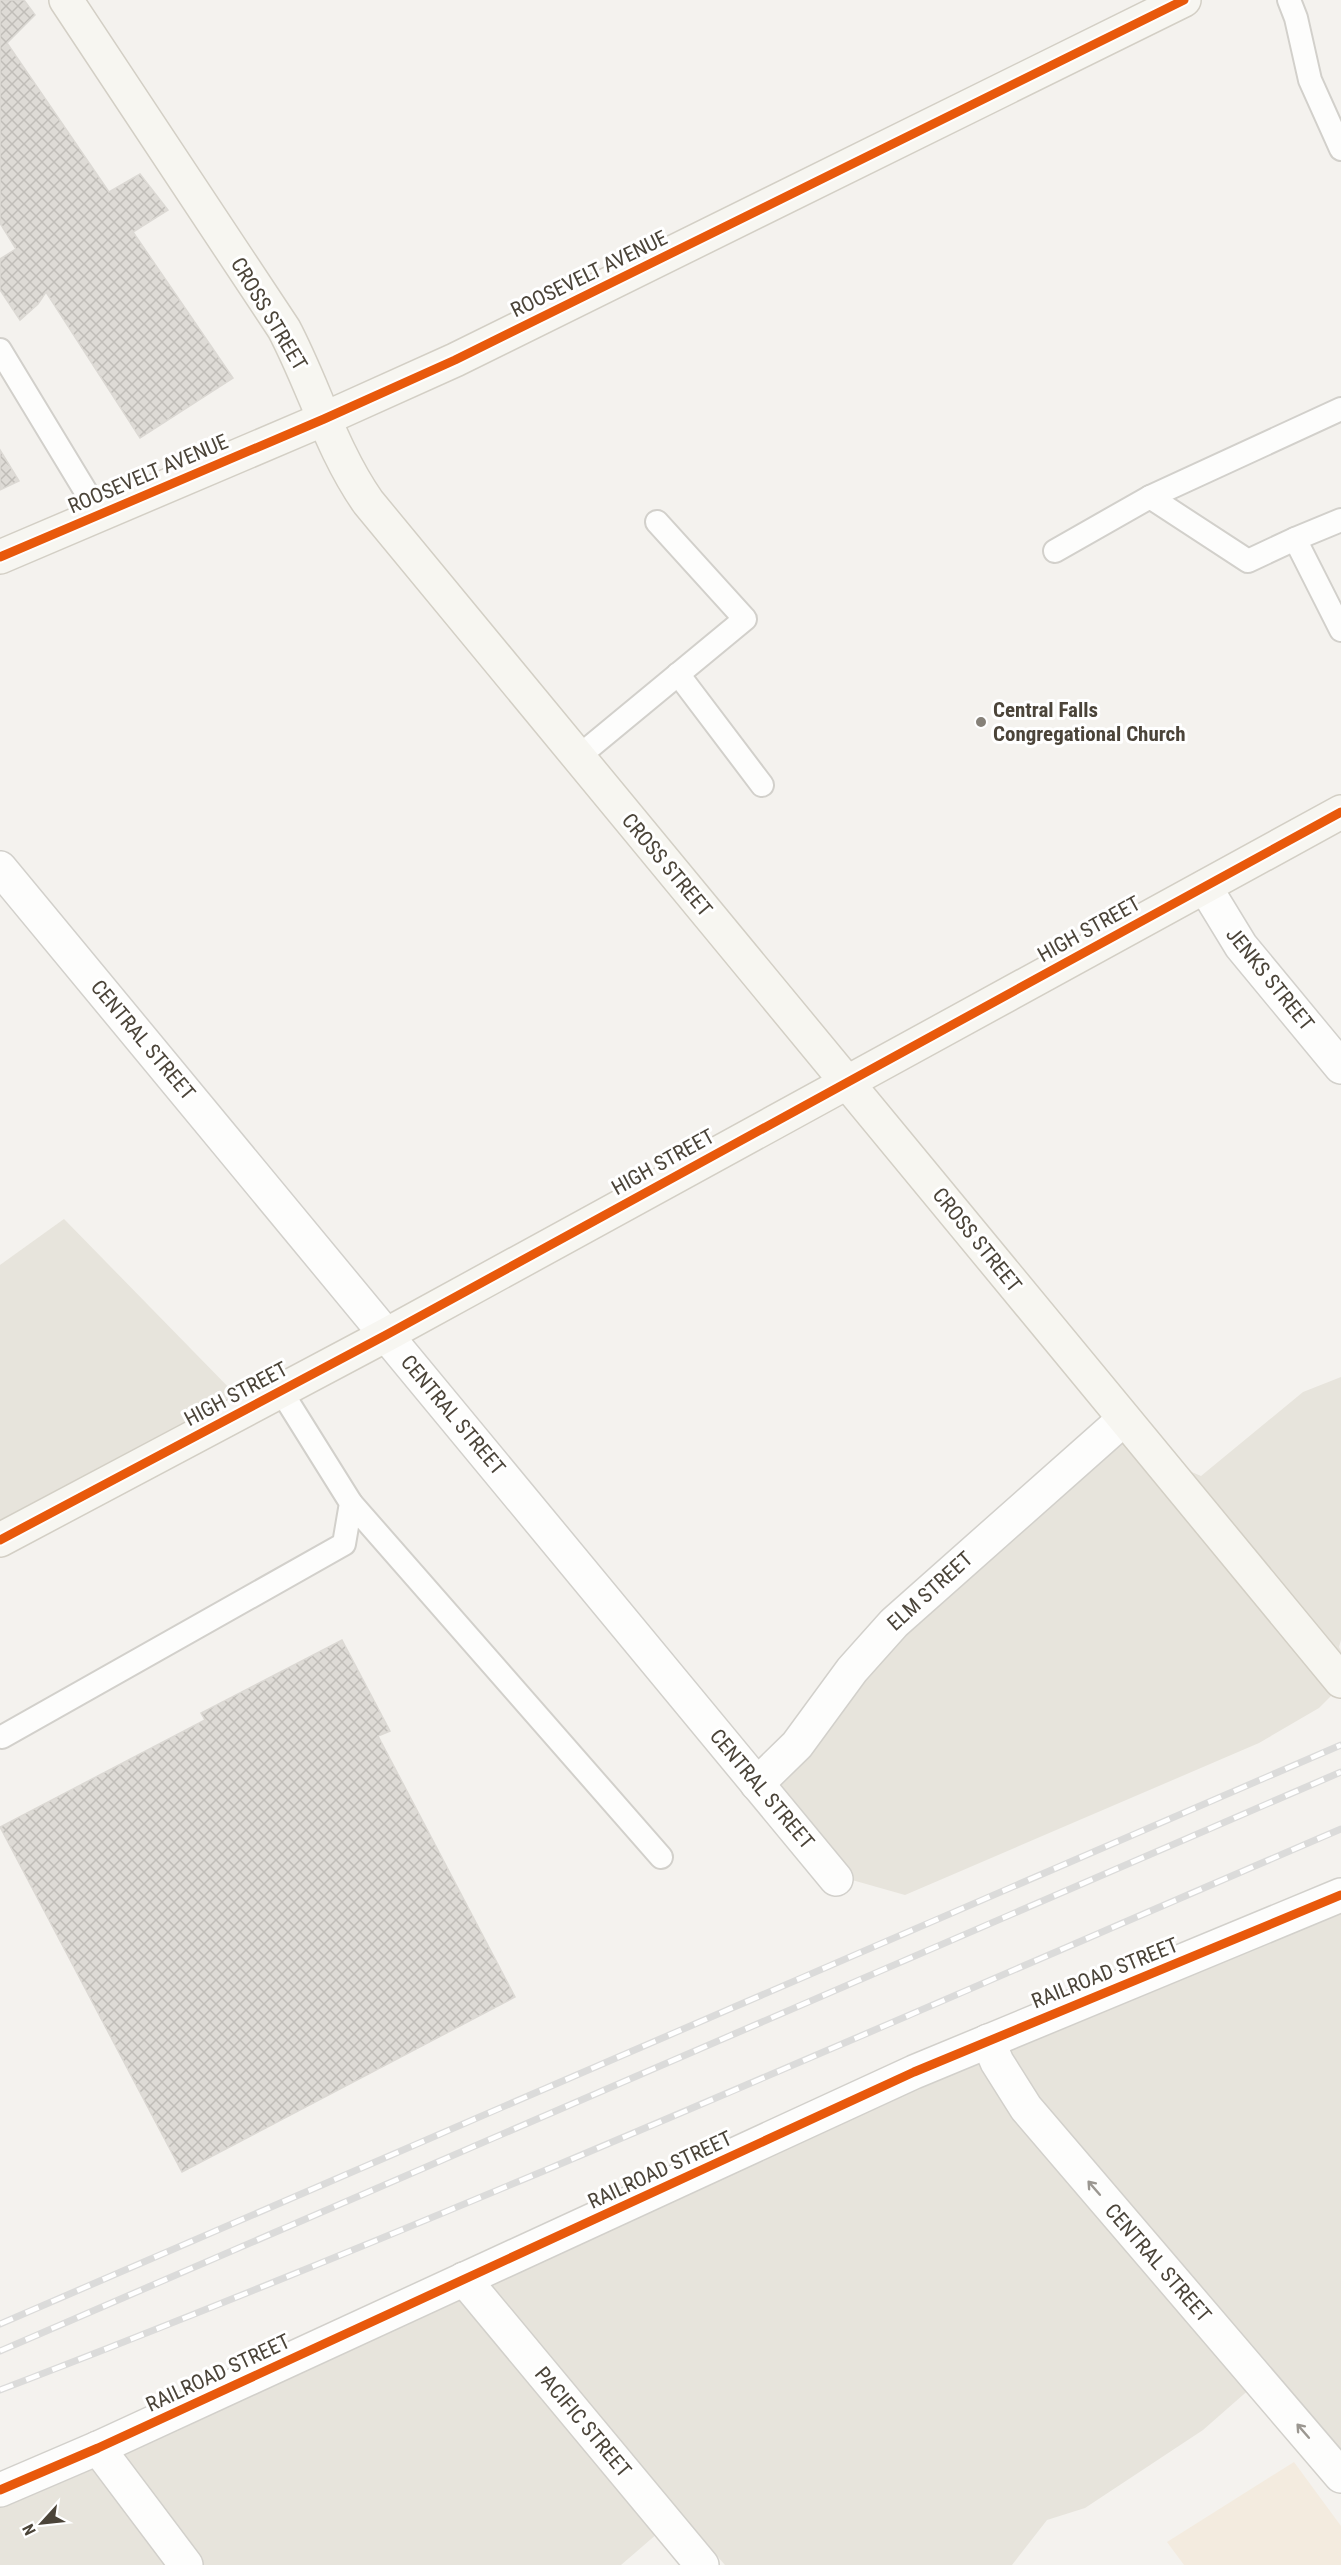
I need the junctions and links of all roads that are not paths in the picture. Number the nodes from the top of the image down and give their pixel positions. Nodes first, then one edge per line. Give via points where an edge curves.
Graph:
1 (66, 0) edge
2 (1184, 0) edge
3 (1289, 0) edge
4 (1341, 149) edge
5 (0, 350) edge
6 (1341, 409) edge
7 (324, 419) junction
8 (1150, 498) junction
9 (100, 514) junction
10 (1341, 520) edge
11 (657, 522) dead end
12 (1295, 539) junction
13 (1055, 551) dead end
14 (0, 557) edge
15 (1341, 630) edge
16 (678, 674) junction
17 (578, 757) junction
18 (762, 785) dead end
19 (1341, 812) edge
20 (0, 868) edge
21 (1205, 887) junction
22 (1341, 1067) edge
23 (847, 1082) junction
24 (387, 1335) junction
25 (281, 1391) junction
26 (1124, 1419) junction
27 (351, 1503) junction
28 (0, 1540) edge
29 (1341, 1681) edge
30 (2, 1737) dead end
31 (757, 1784) junction
32 (662, 1857) dead end
33 (836, 1879) dead end
34 (1341, 1895) edge
35 (988, 2041) junction
36 (464, 2279) junction
37 (98, 2448) junction
38 (1341, 2476) edge
39 (0, 2490) edge
40 (186, 2565) edge
41 (702, 2565) edge

1 - 7 main road, CROSS STREET via 284,329
2 - 7 main road, ROOSEVELT AVENUE via 465,355
3 - 4 lane via 1310,80
5 - 9 lane
6 - 8 lane
7 - 9 main road, ROOSEVELT AVENUE
7 - 17 main road, CROSS STREET via 349,475 368,502
8 - 12 lane via 1248,561
8 - 13 lane
9 - 14 main road, ROOSEVELT AVENUE
10 - 12 lane
11 - 16 lane via 745,619
12 - 15 lane
16 - 17 lane
16 - 18 lane
17 - 23 main road, CROSS STREET
19 - 21 main road, HIGH STREET
20 - 24 street, CENTRAL STREET
21 - 22 street, JENKS STREET via 1241,946
21 - 23 main road, HIGH STREET
23 - 24 main road, HIGH STREET
23 - 26 main road, CROSS STREET
24 - 25 main road, HIGH STREET
24 - 31 street, CENTRAL STREET
25 - 27 lane
25 - 28 main road, HIGH STREET
26 - 29 main road, CROSS STREET
26 - 31 street, ELM STREET via 894,1623 852,1670 796,1745
27 - 30 lane via 344,1544
27 - 32 lane
31 - 33 street, CENTRAL STREET
34 - 35 street, RAILROAD STREET
35 - 36 street, RAILROAD STREET
38 -> 35 street, CENTRAL STREET via 1026,2108
36 - 37 street, RAILROAD STREET
36 - 41 street, PACIFIC STREET
37 - 39 street, RAILROAD STREET
37 - 40 street

